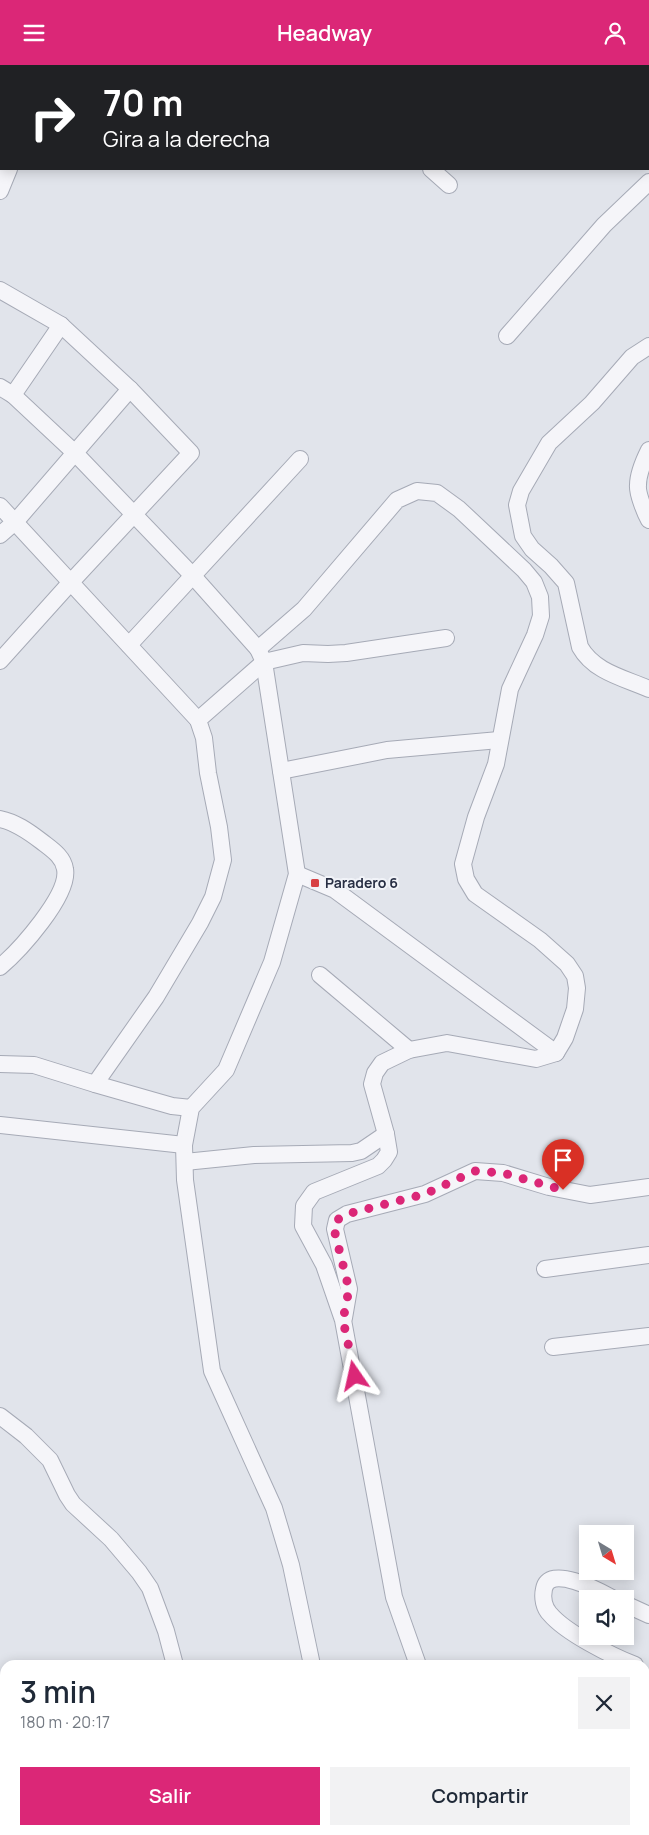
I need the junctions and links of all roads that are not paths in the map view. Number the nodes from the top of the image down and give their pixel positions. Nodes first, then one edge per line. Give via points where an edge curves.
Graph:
1 (9, 170) edge
2 (433, 170) edge
3 (649, 182) edge
4 (449, 185) dead end
5 (0, 191) edge
6 (0, 290) edge
7 (61, 325) junction
8 (507, 336) dead end
9 (649, 346) edge
10 (130, 389) junction
11 (7, 391) edge
12 (649, 450) edge
13 (75, 453) junction
14 (300, 459) dead end
15 (0, 506) edge
16 (134, 515) junction
17 (649, 520) edge
18 (16, 521) junction
19 (0, 535) edge
20 (193, 576) junction
21 (71, 582) junction
22 (446, 638) dead end
23 (128, 645) junction
24 (261, 655) junction
25 (0, 661) edge
26 (649, 689) edge
27 (198, 720) junction
28 (499, 740) junction
29 (281, 771) junction
30 (0, 819) edge
31 (297, 874) junction
32 (0, 967) edge
33 (320, 975) dead end
34 (409, 1050) junction
35 (556, 1053) junction
36 (0, 1064) edge
37 (94, 1084) junction
38 (191, 1108) junction
39 (0, 1125) edge
40 (386, 1133) junction
41 (184, 1145) junction
42 (185, 1162) junction
43 (649, 1187) edge
44 (649, 1255) edge
45 (545, 1269) dead end
46 (343, 1320) junction
47 (649, 1336) edge
48 (553, 1347) dead end
49 (0, 1415) edge
50 (595, 1590) edge
51 (634, 1608) edge
52 (649, 1615) edge
53 (579, 1636) edge
54 (596, 1645) edge
55 (175, 1660) edge
56 (311, 1660) edge
57 (416, 1660) edge
58 (625, 1660) edge

1 - 5 street
2 - 4 street
3 - 8 street via 604,225
6 - 7 street
7 - 10 street
7 - 11 street
9 - 26 street via 632,357 592,403 549,443 516,505 523,536 566,583 584,654 604,671
10 - 13 street
10 - 16 street via 191,453
11 - 13 street
12 - 17 street via 637,486
13 - 16 street
13 - 18 street
14 - 20 street
15 - 18 street
16 - 20 street
16 - 21 street
18 - 19 street
18 - 21 street
20 - 23 street
20 - 24 street
21 - 23 street
21 - 25 street
22 - 24 street via 328,655
23 - 27 street
24 - 27 street
24 - 28 street via 397,499 417,491 437,493 459,509 524,570 540,597 541,616 510,689
24 - 29 street
27 - 37 street via 204,738 223,860 213,897 156,997
28 - 29 street via 387,750
28 - 35 street via 496,764 463,864 466,879 475,894 540,940 567,964 574,976 577,988 575,1009
29 - 31 street
30 - 32 street via 27,830 54,851 63,863 66,877 61,893 31,935
31 - 35 street via 335,890
31 - 38 street via 272,963 226,1070
33 - 34 street
34 - 35 street via 447,1043 536,1059
34 - 40 street via 382,1063 375,1073 372,1084
36 - 37 street via 34,1065
37 - 38 street via 172,1106
38 - 41 street
39 - 41 street
40 - 42 street via 361,1151 352,1153 254,1155
40 - 46 street via 389,1152 378,1166 314,1191 304,1206 303,1226 324,1265
41 - 42 street
42 - 56 street via 212,1371 274,1508 291,1565
43 - 46 street via 590,1195 503,1173 475,1171 425,1194 347,1214 337,1220 334,1229 349,1289
44 - 45 street
46 - 57 street via 394,1597
47 - 48 street
49 - 55 street via 50,1460 73,1504 111,1539 140,1572 150,1588
50 - 53 street via 557,1578 545,1584 545,1607 565,1629
51 - 52 street
54 - 58 street

